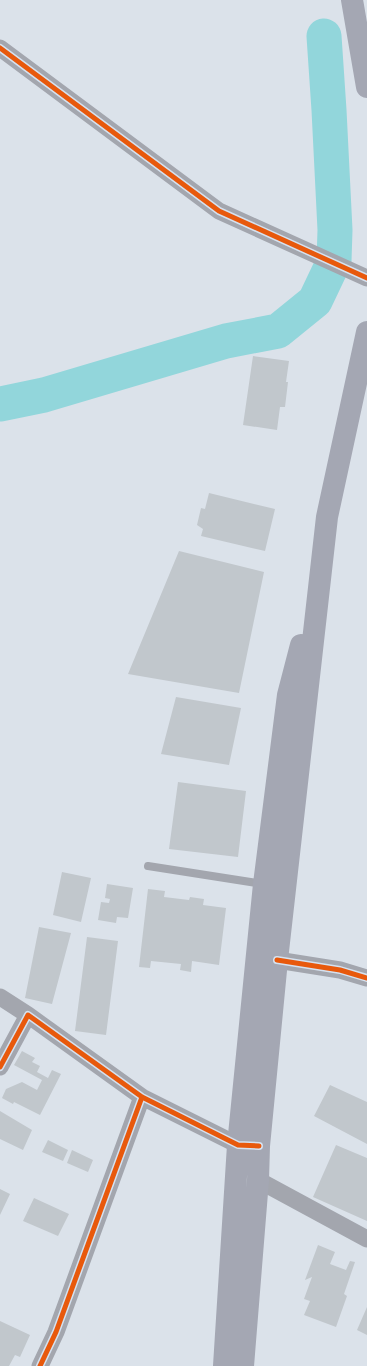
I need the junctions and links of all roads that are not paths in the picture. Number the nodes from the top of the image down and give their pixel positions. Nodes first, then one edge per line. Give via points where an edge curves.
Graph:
1 (352, 0) edge
2 (0, 48) edge
3 (367, 87) edge
4 (367, 278) edge
5 (367, 332) edge
6 (322, 560) junction
7 (148, 866) dead end
8 (264, 884) junction
9 (277, 960) junction
10 (367, 978) edge
11 (0, 997) edge
12 (28, 1015) junction
13 (0, 1067) edge
14 (142, 1097) junction
15 (249, 1145) junction
16 (258, 1180) junction
17 (367, 1239) edge
18 (40, 1366) edge
19 (224, 1366) edge
20 (243, 1366) edge

1 - 3 main road
2 - 4 street via 219,211
5 - 6 main road via 327,518
6 - 8 main road via 288,695
6 - 9 main road
7 - 8 lane
8 - 15 main road
9 - 10 street via 340,970
9 - 15 main road
11 - 12 street
12 - 13 street
12 - 14 street
14 - 15 street
14 - 18 street via 56,1332
15 - 16 main road
15 - 19 main road
16 - 17 street
16 - 20 main road

